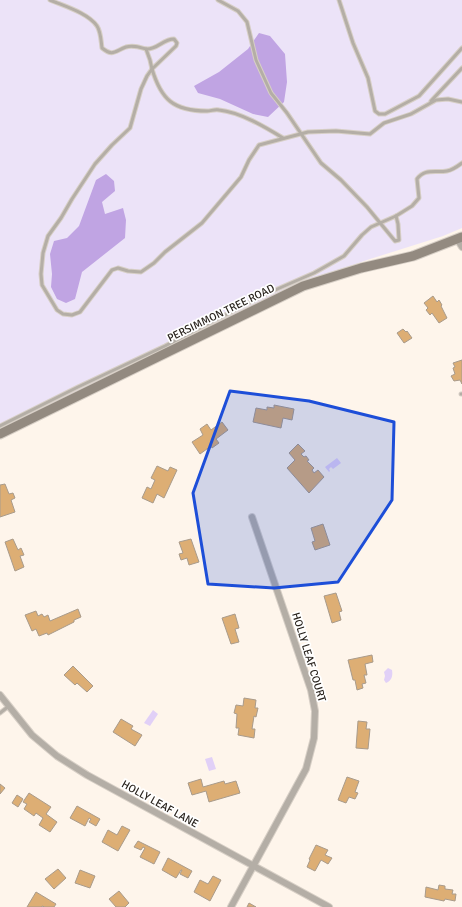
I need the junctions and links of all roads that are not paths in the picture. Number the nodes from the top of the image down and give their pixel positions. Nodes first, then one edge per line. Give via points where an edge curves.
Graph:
1 (50, 0) edge
2 (218, 0) edge
3 (338, 0) edge
4 (462, 48) edge
5 (146, 49) junction
6 (462, 68) edge
7 (152, 69) junction
8 (462, 102) edge
9 (429, 103) junction
10 (301, 134) junction
11 (283, 138) junction
12 (462, 163) edge
13 (396, 216) junction
14 (380, 223) junction
15 (459, 238) edge
16 (462, 247) edge
17 (0, 426) edge
18 (0, 434) edge
19 (252, 517) dead end
20 (0, 695) edge
21 (9, 706) junction
22 (0, 713) edge
23 (253, 866) junction
24 (231, 907) edge
25 (329, 907) edge

1 - 5 lane via 90,19 98,27 102,48 105,51 116,52 126,47 138,46
2 - 10 lane via 238,11 247,22 256,60 272,93
3 - 4 lane via 352,43 368,78 375,111 379,114 385,114 419,96
5 - 7 lane
5 - 7 lane via 157,47 170,39 177,43
6 - 9 lane
7 - 11 lane via 162,94 171,103 185,109 218,109 245,117
7 - 11 lane via 141,89 130,128 95,164 48,236 43,253 42,285 57,310 63,314 72,315 80,312 112,270 118,268 141,272 154,263 217,207 241,177 259,145
8 - 9 lane via 442,99
9 - 10 lane via 411,114 384,123 370,134 336,131
10 - 11 lane
10 - 14 lane via 321,163 341,180
12 - 13 lane via 449,171 421,174 417,179 418,198 412,206
13 - 14 lane
13 - 14 lane via 399,240 395,241
14 - 17 lane via 362,235 344,256 314,273 266,294
15 - 16 street
15 - 18 main road, PERSIMMON TREE ROAD via 413,256 361,268 303,286
19 - 23 street, HOLLY LEAF COURT via 311,690 315,711 314,738 306,769
20 - 21 street, HOLLY LEAF LANE
21 - 22 lane
21 - 23 street, HOLLY LEAF LANE via 32,735 69,764
23 - 24 street, HOLLY LEAF COURT
23 - 25 street, HOLLY LEAF LANE

